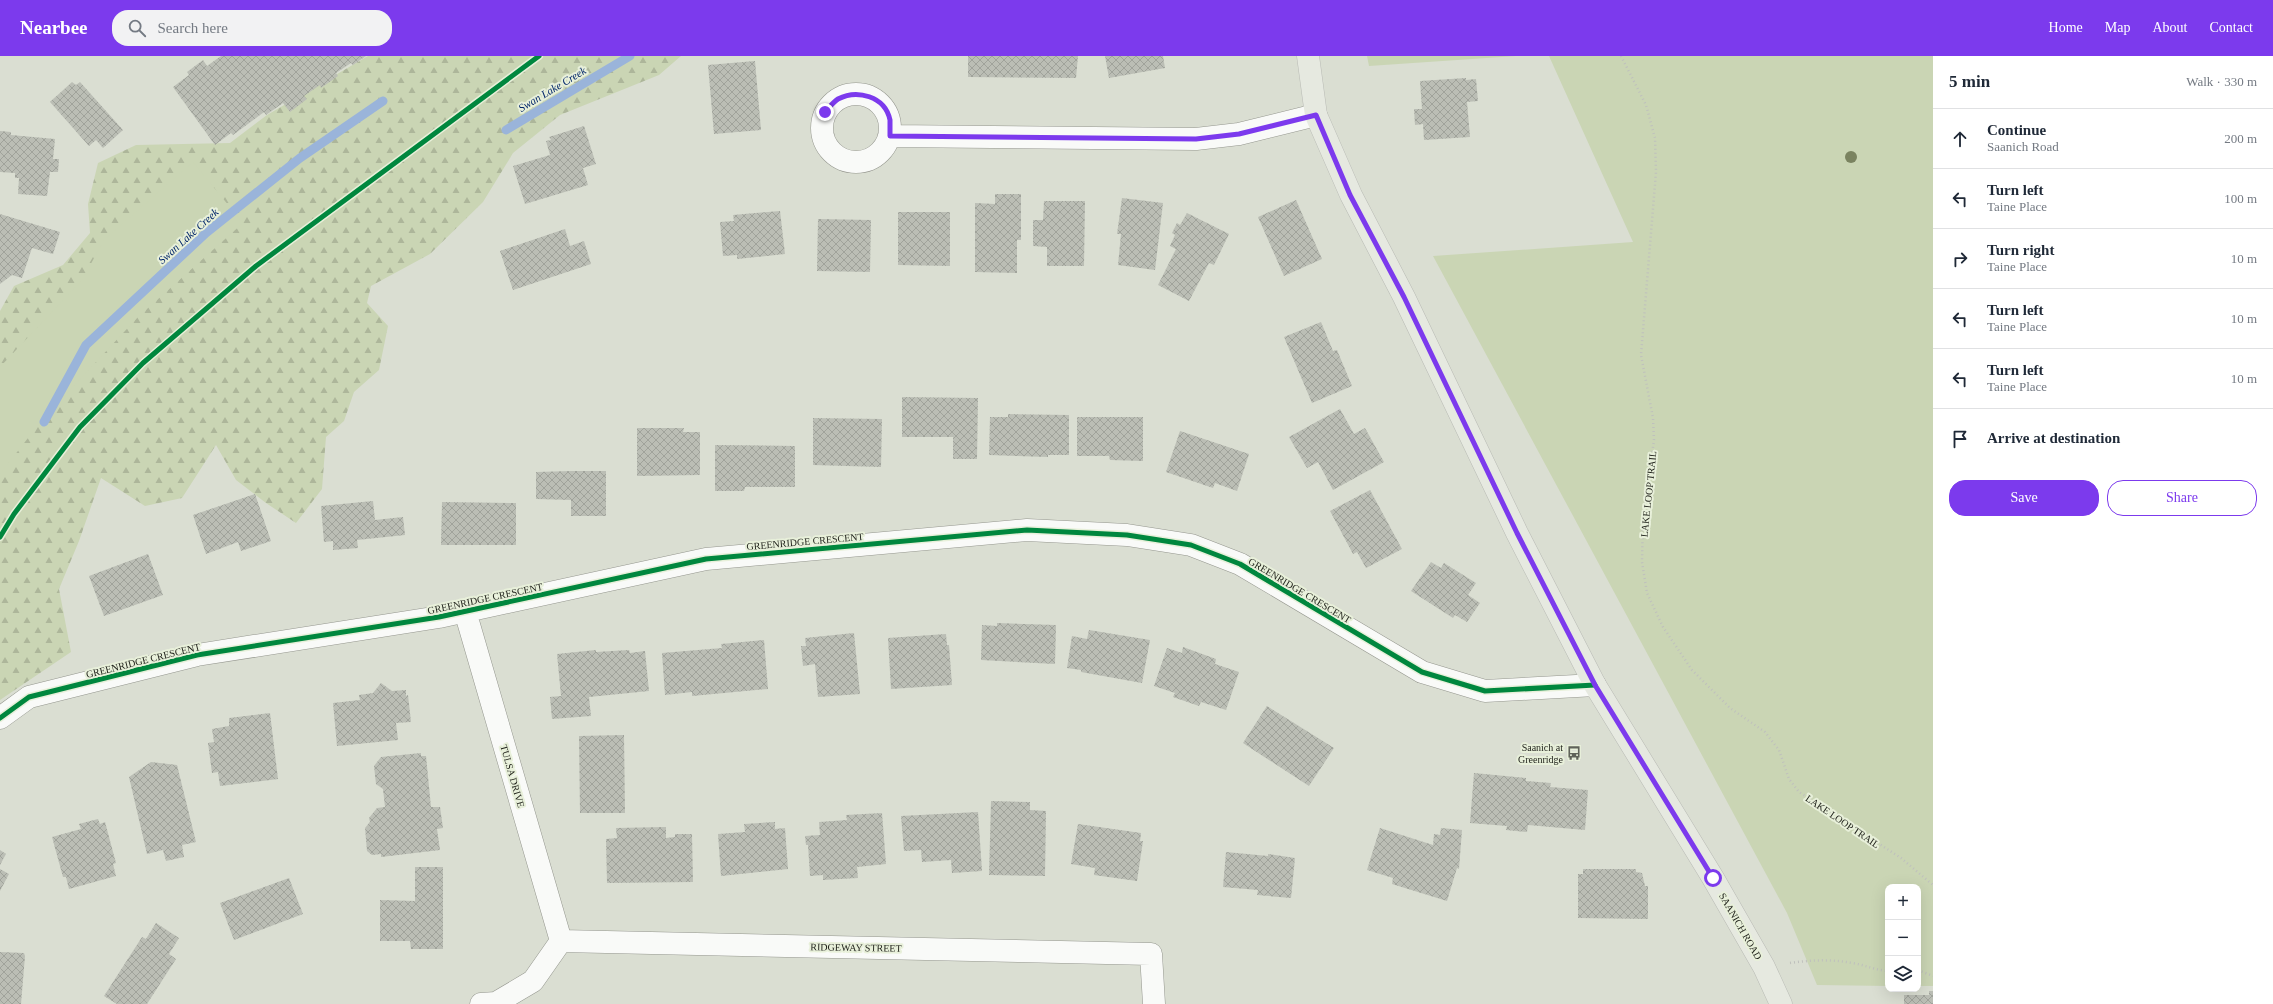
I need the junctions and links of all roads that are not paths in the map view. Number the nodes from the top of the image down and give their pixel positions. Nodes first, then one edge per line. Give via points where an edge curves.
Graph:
1 (1308, 56) edge
2 (1316, 115) junction
3 (890, 136) dead end
4 (465, 611) junction
5 (1595, 685) junction
6 (0, 718) edge
7 (561, 941) junction
8 (481, 1004) edge
9 (1154, 1004) edge
10 (1781, 1004) edge

1 - 2 main road, SAANICH ROAD
2 - 3 street via 1239,134 1196,139
2 - 5 main road, SAANICH ROAD via 1350,195 1404,297 1517,533
4 - 5 street, GREENRIDGE CRESCENT via 706,559 1027,530 1127,536 1191,545 1240,564 1422,672 1485,691
4 - 6 street, GREENRIDGE CRESCENT via 197,655 29,697
4 - 7 street, TULSA DRIVE
5 - 10 main road, SAANICH ROAD via 1713,878 1764,967
7 - 8 street via 534,981 496,1003
7 - 9 street, RIDGEWAY STREET via 1151,954

